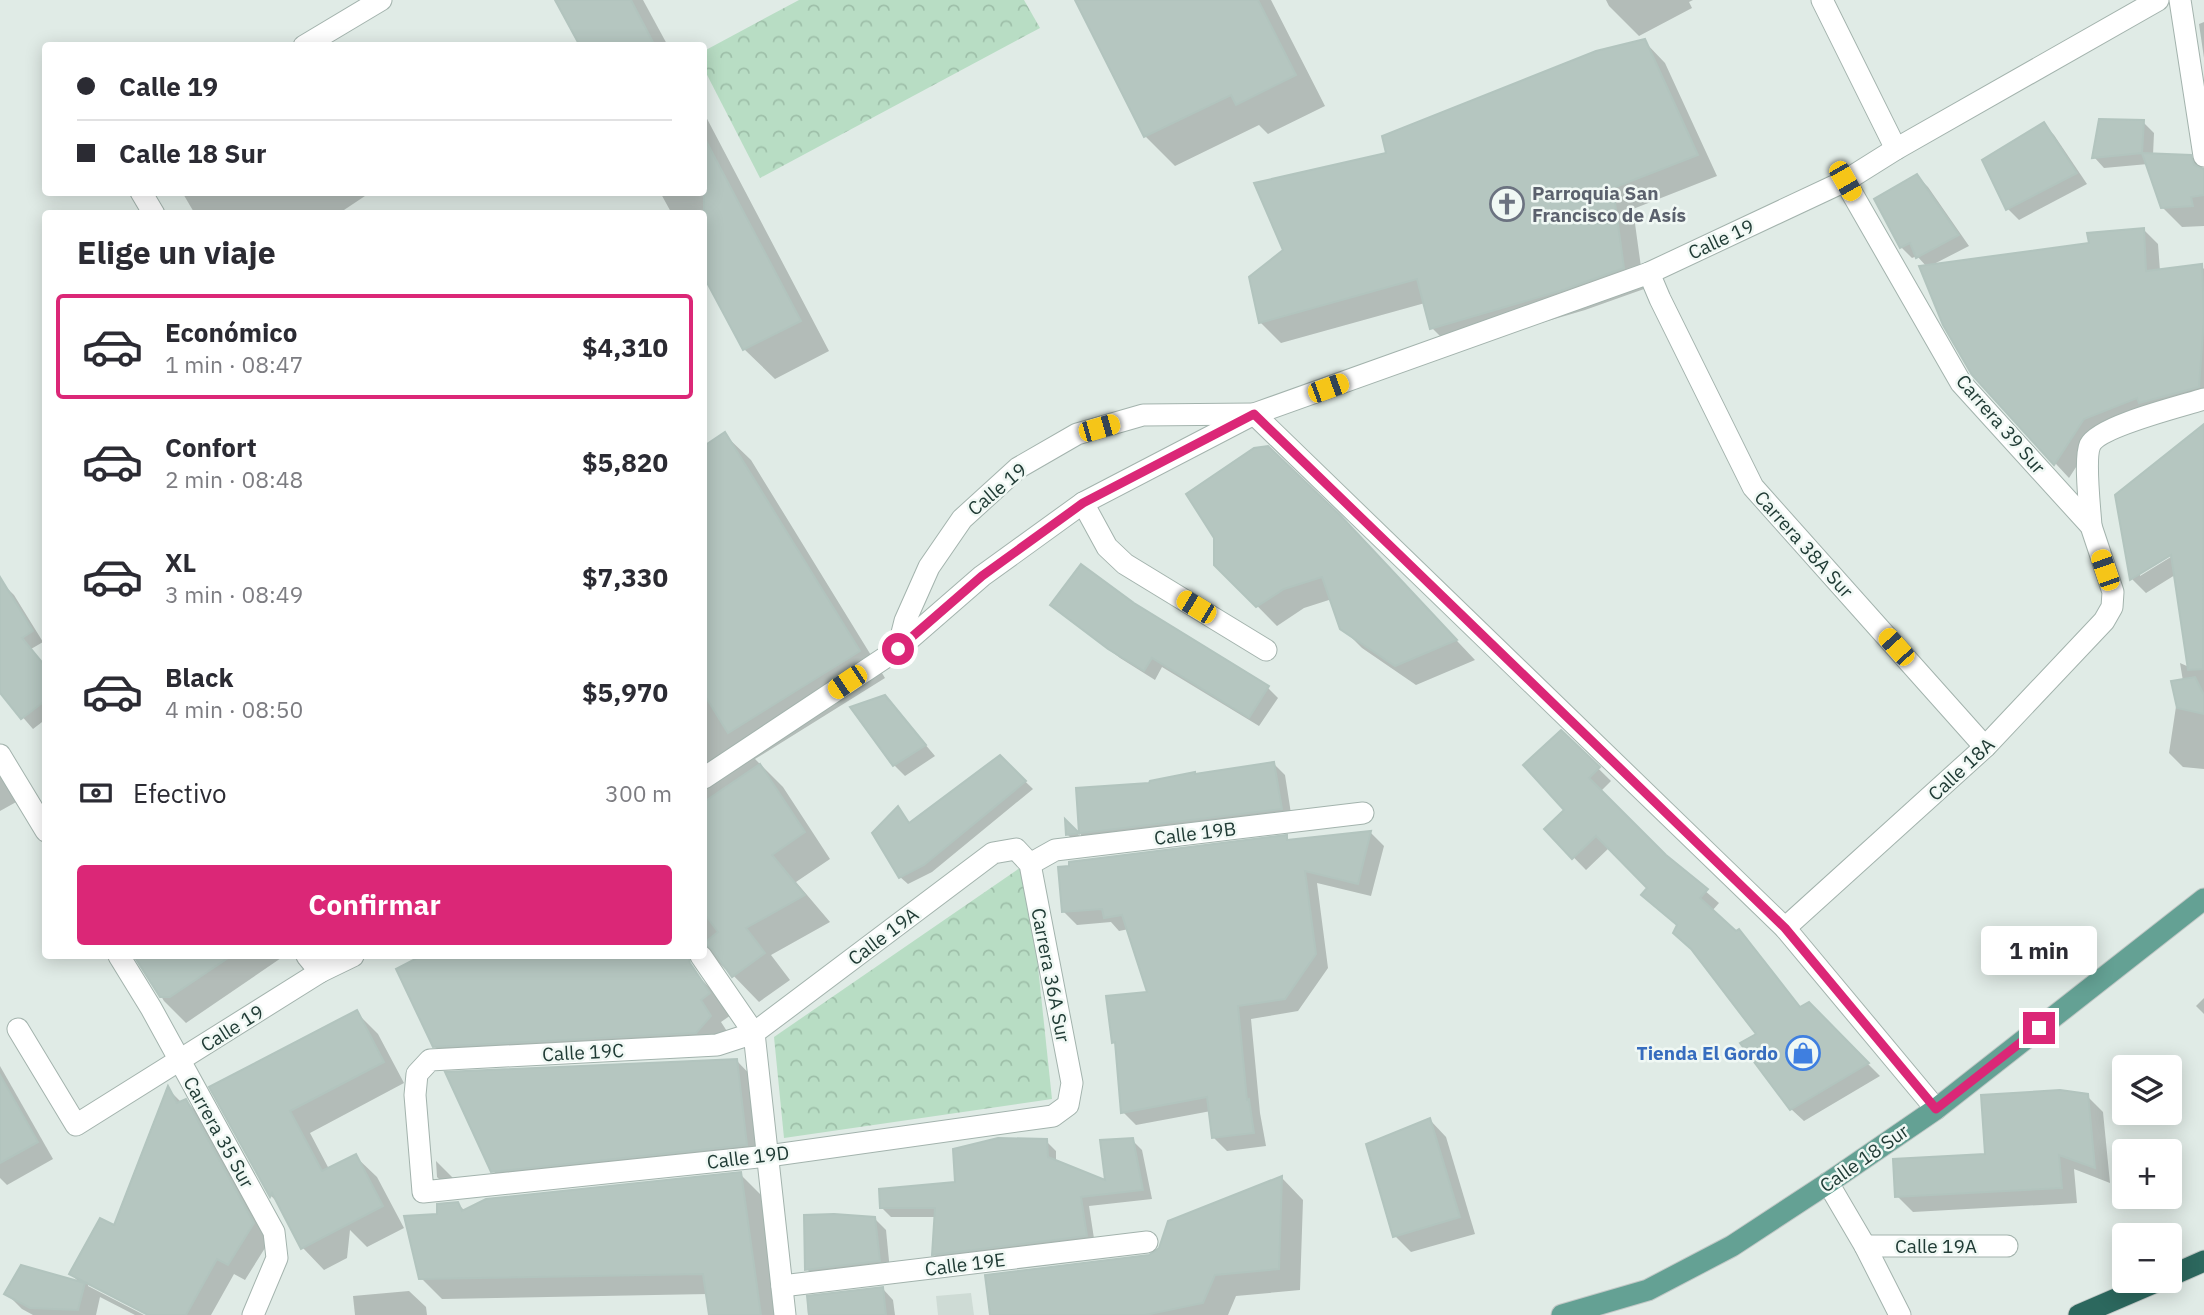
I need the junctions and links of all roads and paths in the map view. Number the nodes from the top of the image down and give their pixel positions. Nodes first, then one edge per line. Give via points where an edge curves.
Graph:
1 (381, 0) edge
2 (1822, 0) edge
3 (2158, 0) edge
4 (2180, 0) edge
5 (311, 42) edge
6 (1896, 149) junction
7 (2204, 156) edge
8 (1845, 181) junction
9 (1650, 273) junction
10 (2204, 399) edge
11 (1254, 414) junction
12 (1083, 503) junction
13 (2091, 526) junction
14 (2113, 592) joint
15 (898, 649) junction
16 (1266, 650) dead end
17 (1985, 747) junction
18 (0, 755) edge
19 (707, 776) edge
20 (1363, 813) dead end
21 (42, 824) edge
22 (1023, 857) junction
23 (2204, 899) edge
24 (1785, 928) junction
25 (122, 959) edge
26 (309, 959) edge
27 (347, 959) edge
28 (703, 959) edge
29 (320, 972) junction
30 (18, 1029) dead end
31 (754, 1033) junction
32 (180, 1061) junction
33 (1068, 1105) joint
34 (1936, 1109) junction
35 (768, 1156) junction
36 (1828, 1183) junction
37 (423, 1192) joint
38 (1147, 1242) dead end
39 (1865, 1246) junction
40 (2007, 1246) dead end
41 (2204, 1261) edge
42 (2182, 1271) edge
43 (782, 1286) junction
44 (2130, 1293) edge
45 (253, 1315) edge
46 (785, 1315) edge
47 (1562, 1315) edge
48 (1900, 1315) edge
49 (2080, 1315) edge

1 - 5 street
2 - 6 street
3 - 6 street, Calle 19
4 - 7 street
6 - 8 street, Calle 19
8 - 9 street, Calle 19
8 - 13 street, Carrera 39 Sur via 1961,383
9 - 11 street, Calle 19
9 - 17 street, Carrera 38A Sur via 1753,487
10 - 13 street via 2126,423 2090,444
11 - 12 street, Calle 19
11 - 15 street, Calle 19 via 1143,415 1077,434 1018,468 962,519 929,567
11 - 24 street
12 - 15 street, Calle 19 via 982,576
12 - 16 street via 1107,547 1125,564
13 - 14 street, Carrera 39 Sur
14 - 17 street, Calle 18A via 2104,621
15 - 19 street, Calle 19
17 - 24 street, Calle 18A
18 - 21 street
20 - 22 street, Calle 19B
22 - 31 street, Calle 19A via 993,853
22 - 33 street, Carrera 36A Sur via 1072,1083
23 - 34 main road, Calle 18 Sur
24 - 34 street
25 - 32 street, Carrera 35 Sur
26 - 29 street
27 - 29 street, Calle 19
28 - 31 street
29 - 32 street, Calle 19
30 - 32 street, Calle 19 via 76,1125
31 - 35 street
31 - 37 street, Calle 19C via 717,1045 430,1060 417,1074 415,1095
32 - 45 street, Carrera 35 Sur via 274,1232 277,1258
33 - 35 street, Calle 19D via 1053,1116
34 - 36 main road, Calle 18 Sur
35 - 37 street, Calle 19D
35 - 43 street
36 - 39 street
36 - 47 main road, Calle 18 Sur via 1732,1246 1648,1290
38 - 43 street, Calle 19E
39 - 40 street, Calle 19A
39 - 48 street
41 - 42 highway
43 - 46 street
44 - 49 highway

